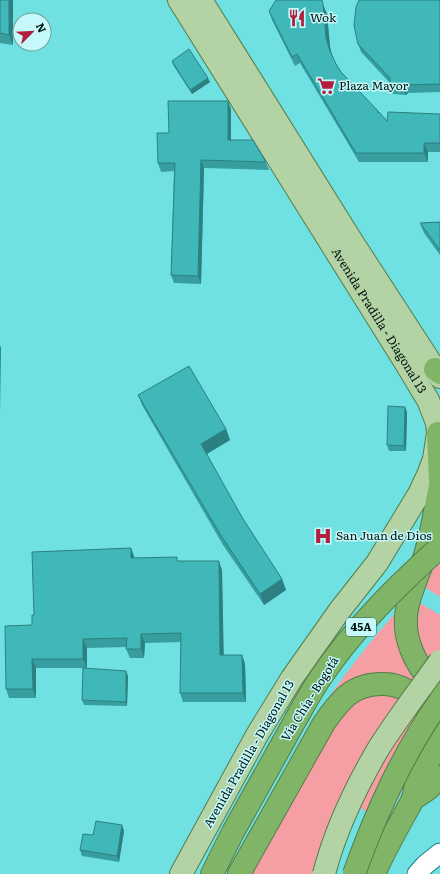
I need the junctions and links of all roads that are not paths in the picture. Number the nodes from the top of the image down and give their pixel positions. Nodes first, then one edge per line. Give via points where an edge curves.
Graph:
1 (179, 0) edge
2 (201, 0) edge
3 (438, 373) edge
4 (438, 433) junction
5 (440, 481) edge
6 (440, 486) edge
7 (440, 547) edge
8 (440, 661) edge
9 (440, 688) edge
10 (440, 701) edge
11 (440, 776) edge
12 (413, 799) junction
13 (440, 853) edge
14 (181, 874) edge
15 (212, 874) edge
16 (239, 874) edge
17 (324, 874) edge
18 (354, 874) edge
19 (374, 874) edge
20 (417, 874) edge

1 - 4 main road, Avenida Pradilla - Diagonal 13 via 428,400
2 - 3 main road, Avenida Pradilla - Diagonal 13 via 350,239
4 - 5 highway
4 - 14 main road, Avenida Pradilla - Diagonal 13 via 434,458 419,494 377,563 288,684
6 - 9 highway via 424,558 407,605 406,617 406,630 414,657 427,676
7 - 15 highway, Vía Chía - Bogotá / 45A, bridge via 385,599 350,638 321,677 296,718
8 - 17 main road, bridge via 377,751 340,826
10 - 18 highway, bridge via 388,789 369,831
11 - 12 highway via 428,789
12 - 16 highway via 418,779 431,756 434,744 432,723 427,711 410,692 400,687 373,684 358,688 346,696 324,723
12 - 19 highway
13 - 20 lane

